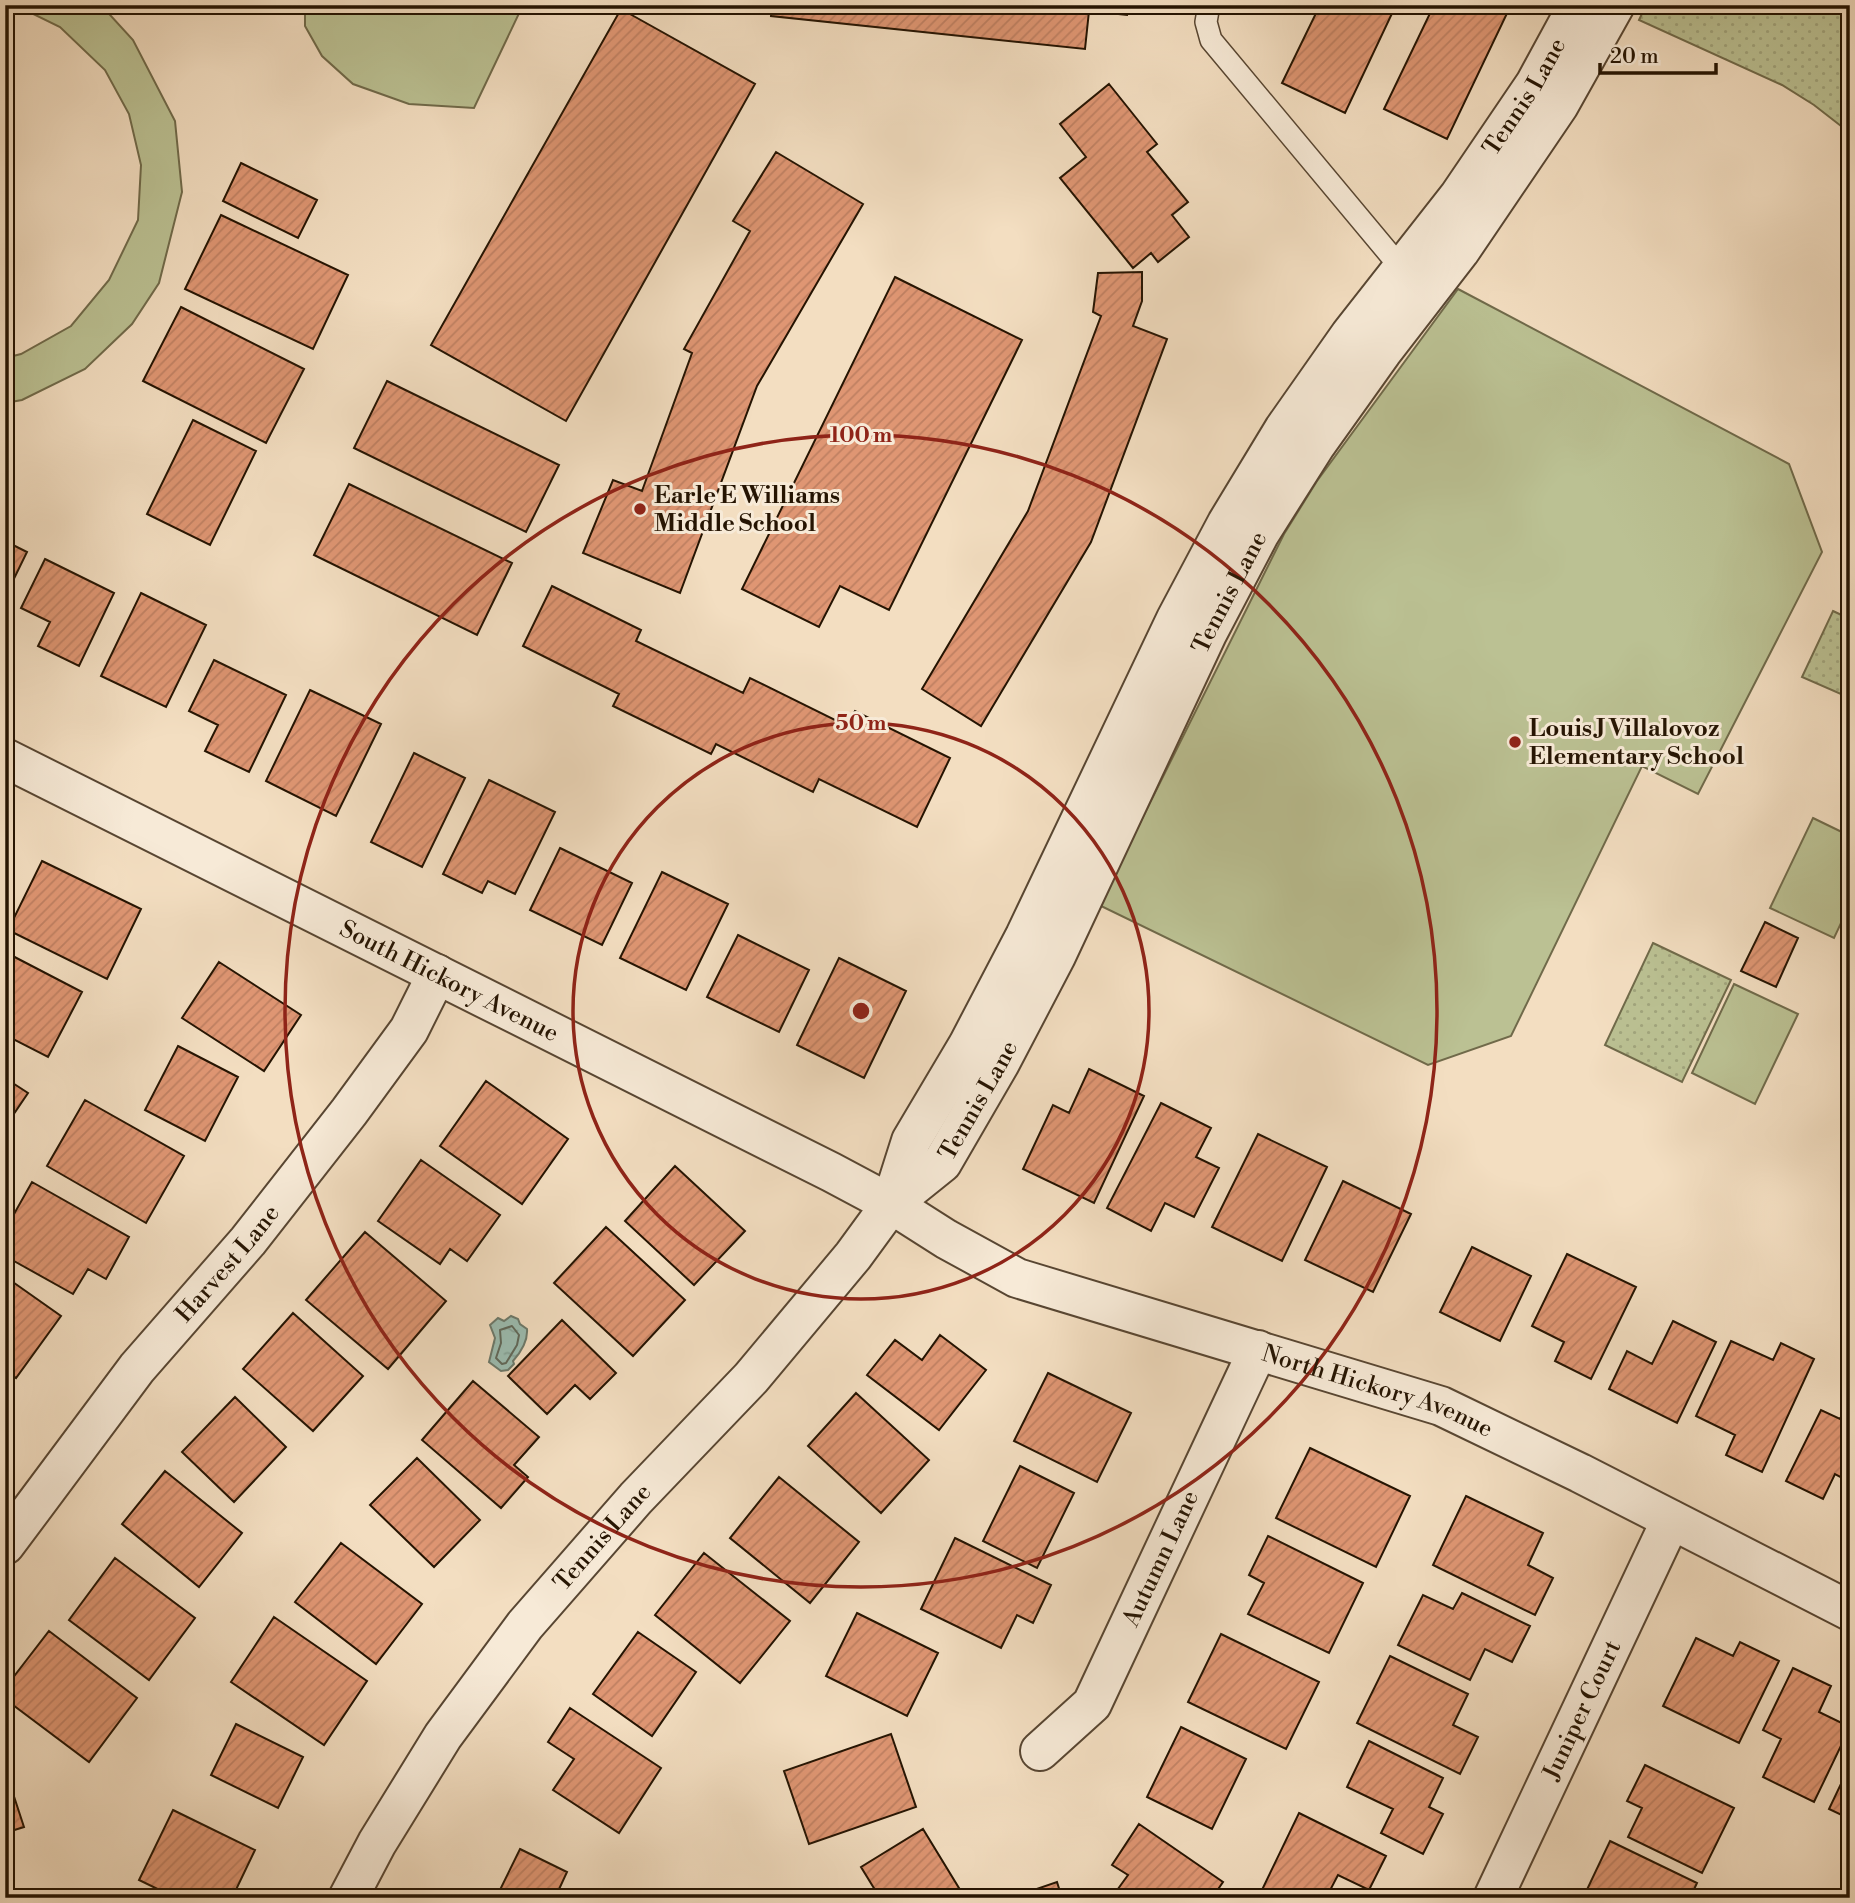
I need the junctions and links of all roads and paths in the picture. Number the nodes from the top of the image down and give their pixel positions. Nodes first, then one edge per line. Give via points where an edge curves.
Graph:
1 (1209, 5) edge
2 (1578, 5) edge
3 (1615, 5) edge
4 (1402, 269) junction
5 (5, 758) edge
6 (437, 974) junction
7 (891, 1204) junction
8 (1258, 1349) junction
9 (1671, 1520) junction
10 (5, 1545) edge
11 (1850, 1611) edge
12 (1040, 1751) dead end
13 (348, 1898) edge
14 (1493, 1898) edge

1 - 4 lane via 1206,22 1211,40
2 - 4 street, Tennis Lane via 1535,84 1459,196
3 - 7 street, Tennis Lane via 1559,105 1460,251 1315,446 1260,533 1000,1063 942,1163
4 - 7 street, Tennis Lane via 1284,429 1227,523 1176,619 1025,936 911,1141
5 - 6 street, South Hickory Avenue
6 - 7 street, South Hickory Avenue
6 - 10 street, Harvest Lane via 409,1030 349,1112 248,1241 137,1368
7 - 8 street, North Hickory Avenue via 1017,1278
7 - 13 street, Tennis Lane via 751,1378 636,1498 525,1625 443,1736
8 - 9 street, North Hickory Avenue via 1441,1406
8 - 12 street, Autumn Lane via 1092,1703
9 - 11 street, North Hickory Avenue
9 - 14 street, Juniper Court

